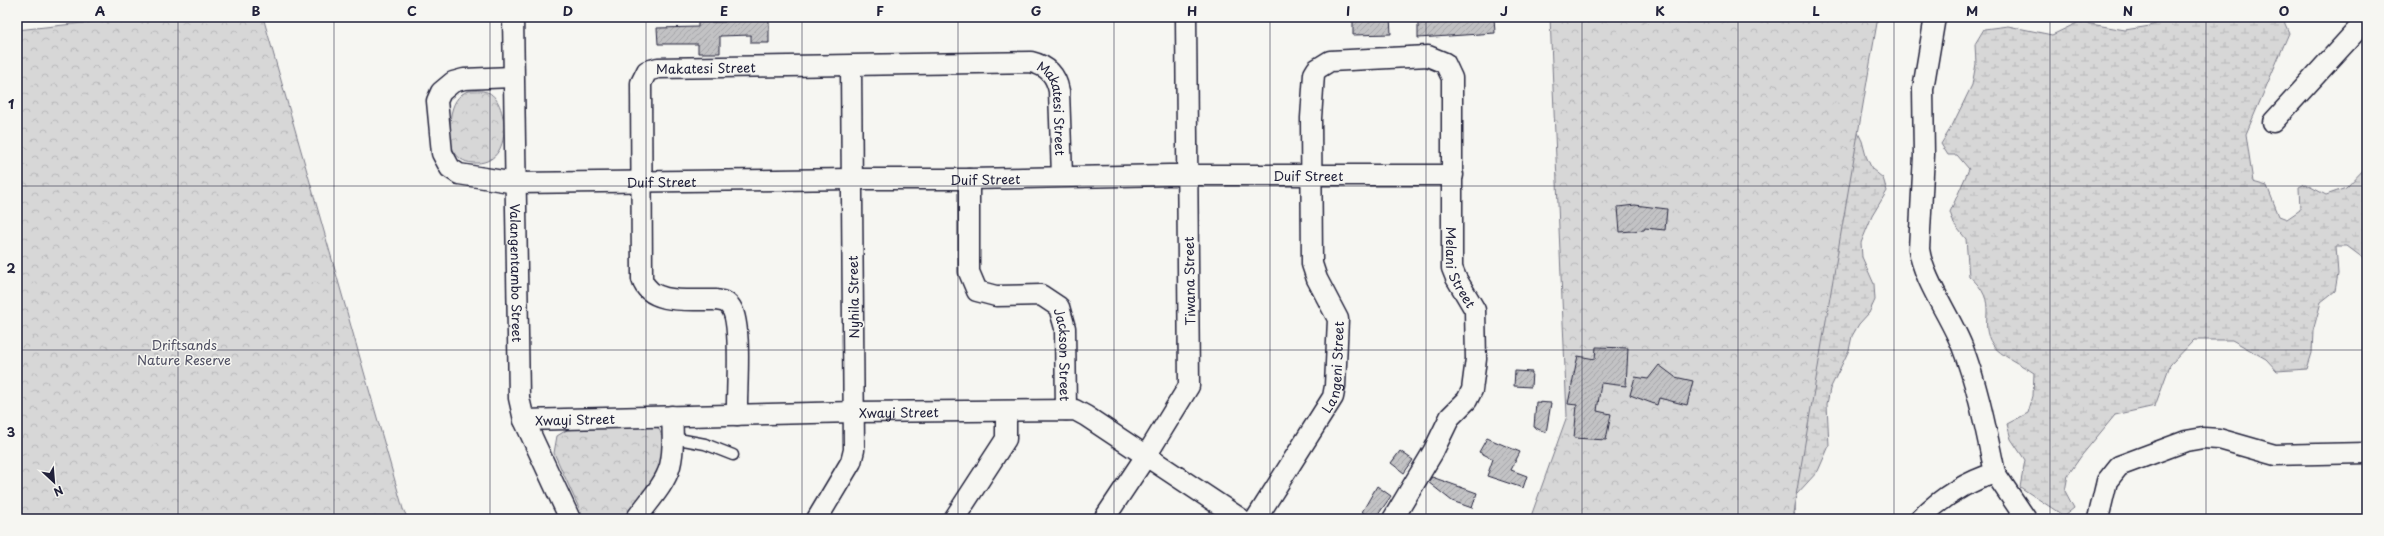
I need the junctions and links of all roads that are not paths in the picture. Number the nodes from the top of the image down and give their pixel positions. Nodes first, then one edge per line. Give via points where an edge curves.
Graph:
1 (513, 17) edge
2 (1186, 17) edge
3 (1935, 17) edge
4 (2367, 19) edge
5 (1445, 63) joint
6 (850, 66) junction
7 (512, 77) junction
8 (2273, 122) dead end
9 (1187, 175) junction
10 (1453, 175) junction
11 (1062, 176) junction
12 (1312, 176) junction
13 (852, 179) junction
14 (969, 179) junction
15 (642, 182) junction
16 (516, 183) junction
17 (1066, 410) junction
18 (855, 412) junction
19 (1006, 412) junction
20 (737, 414) junction
21 (672, 416) junction
22 (524, 420) junction
23 (673, 438) junction
24 (2367, 453) edge
25 (733, 455) dead end
26 (1146, 456) junction
27 (1995, 473) junction
28 (818, 518) edge
29 (570, 519) edge
30 (636, 519) edge
31 (954, 519) edge
32 (1104, 519) edge
33 (1242, 519) edge
34 (1256, 519) edge
35 (1393, 519) edge
36 (1920, 519) edge
37 (2026, 519) edge
38 (2098, 519) edge

1 - 7 street, Valangentambo Street
2 - 9 street, Tiwana Street
3 - 27 street via 1923,89 1924,155 1920,261 1950,318 1975,381
4 - 8 street
5 - 10 street, Melani Street via 1452,78
5 - 12 street, Langeni Street via 1428,56 1330,61 1317,69 1312,82
6 - 11 street, Makatesi Street via 1031,62 1042,64 1052,72 1060,91
6 - 13 street, Nyhila Street
6 - 15 street, Makatesi Street via 652,69 644,74 641,83
7 - 16 street, Valangentambo Street
7 - 16 street, Duif Street via 459,80 446,87 437,101 442,153 450,168 459,174
9 - 11 street, Duif Street
9 - 12 street, Duif Street
9 - 26 street, Tiwana Street via 1189,386
10 - 12 street, Duif Street
10 - 35 street, Melani Street via 1452,268 1475,310 1475,377 1470,396 1450,417 1433,452
11 - 14 street, Duif Street
12 - 34 street, Langeni Street via 1312,264 1338,323 1333,397
13 - 14 street, Duif Street
13 - 15 street, Duif Street
13 - 18 street, Nyhila Street
14 - 17 street, Jackson Street via 969,272 977,291 996,296 1041,295 1059,307 1065,328
15 - 16 street, Duif Street
15 - 20 street, Makatesi Street via 644,287 658,297 716,300 731,307 737,325
16 - 22 street, Valangentambo Street via 519,398
17 - 19 street, Xwayi Street
17 - 26 street, Xwayi Street via 1074,410 1086,416
18 - 19 street, Xwayi Street
18 - 20 street, Xwayi Street
18 - 28 street, Nyhila Street via 853,458
19 - 31 street via 1006,439
20 - 21 street, Xwayi Street
21 - 22 street, Xwayi Street
21 - 23 street
22 - 29 street, Valangentambo Street
23 - 25 lane via 705,444
23 - 30 street via 670,467 666,477
24 - 38 street via 2275,455 2219,439 2186,441 2119,466 2107,481
26 - 32 street, Tiwana Street
26 - 33 street, Xwayi Street
27 - 36 street via 1979,477 1951,492
27 - 37 street

